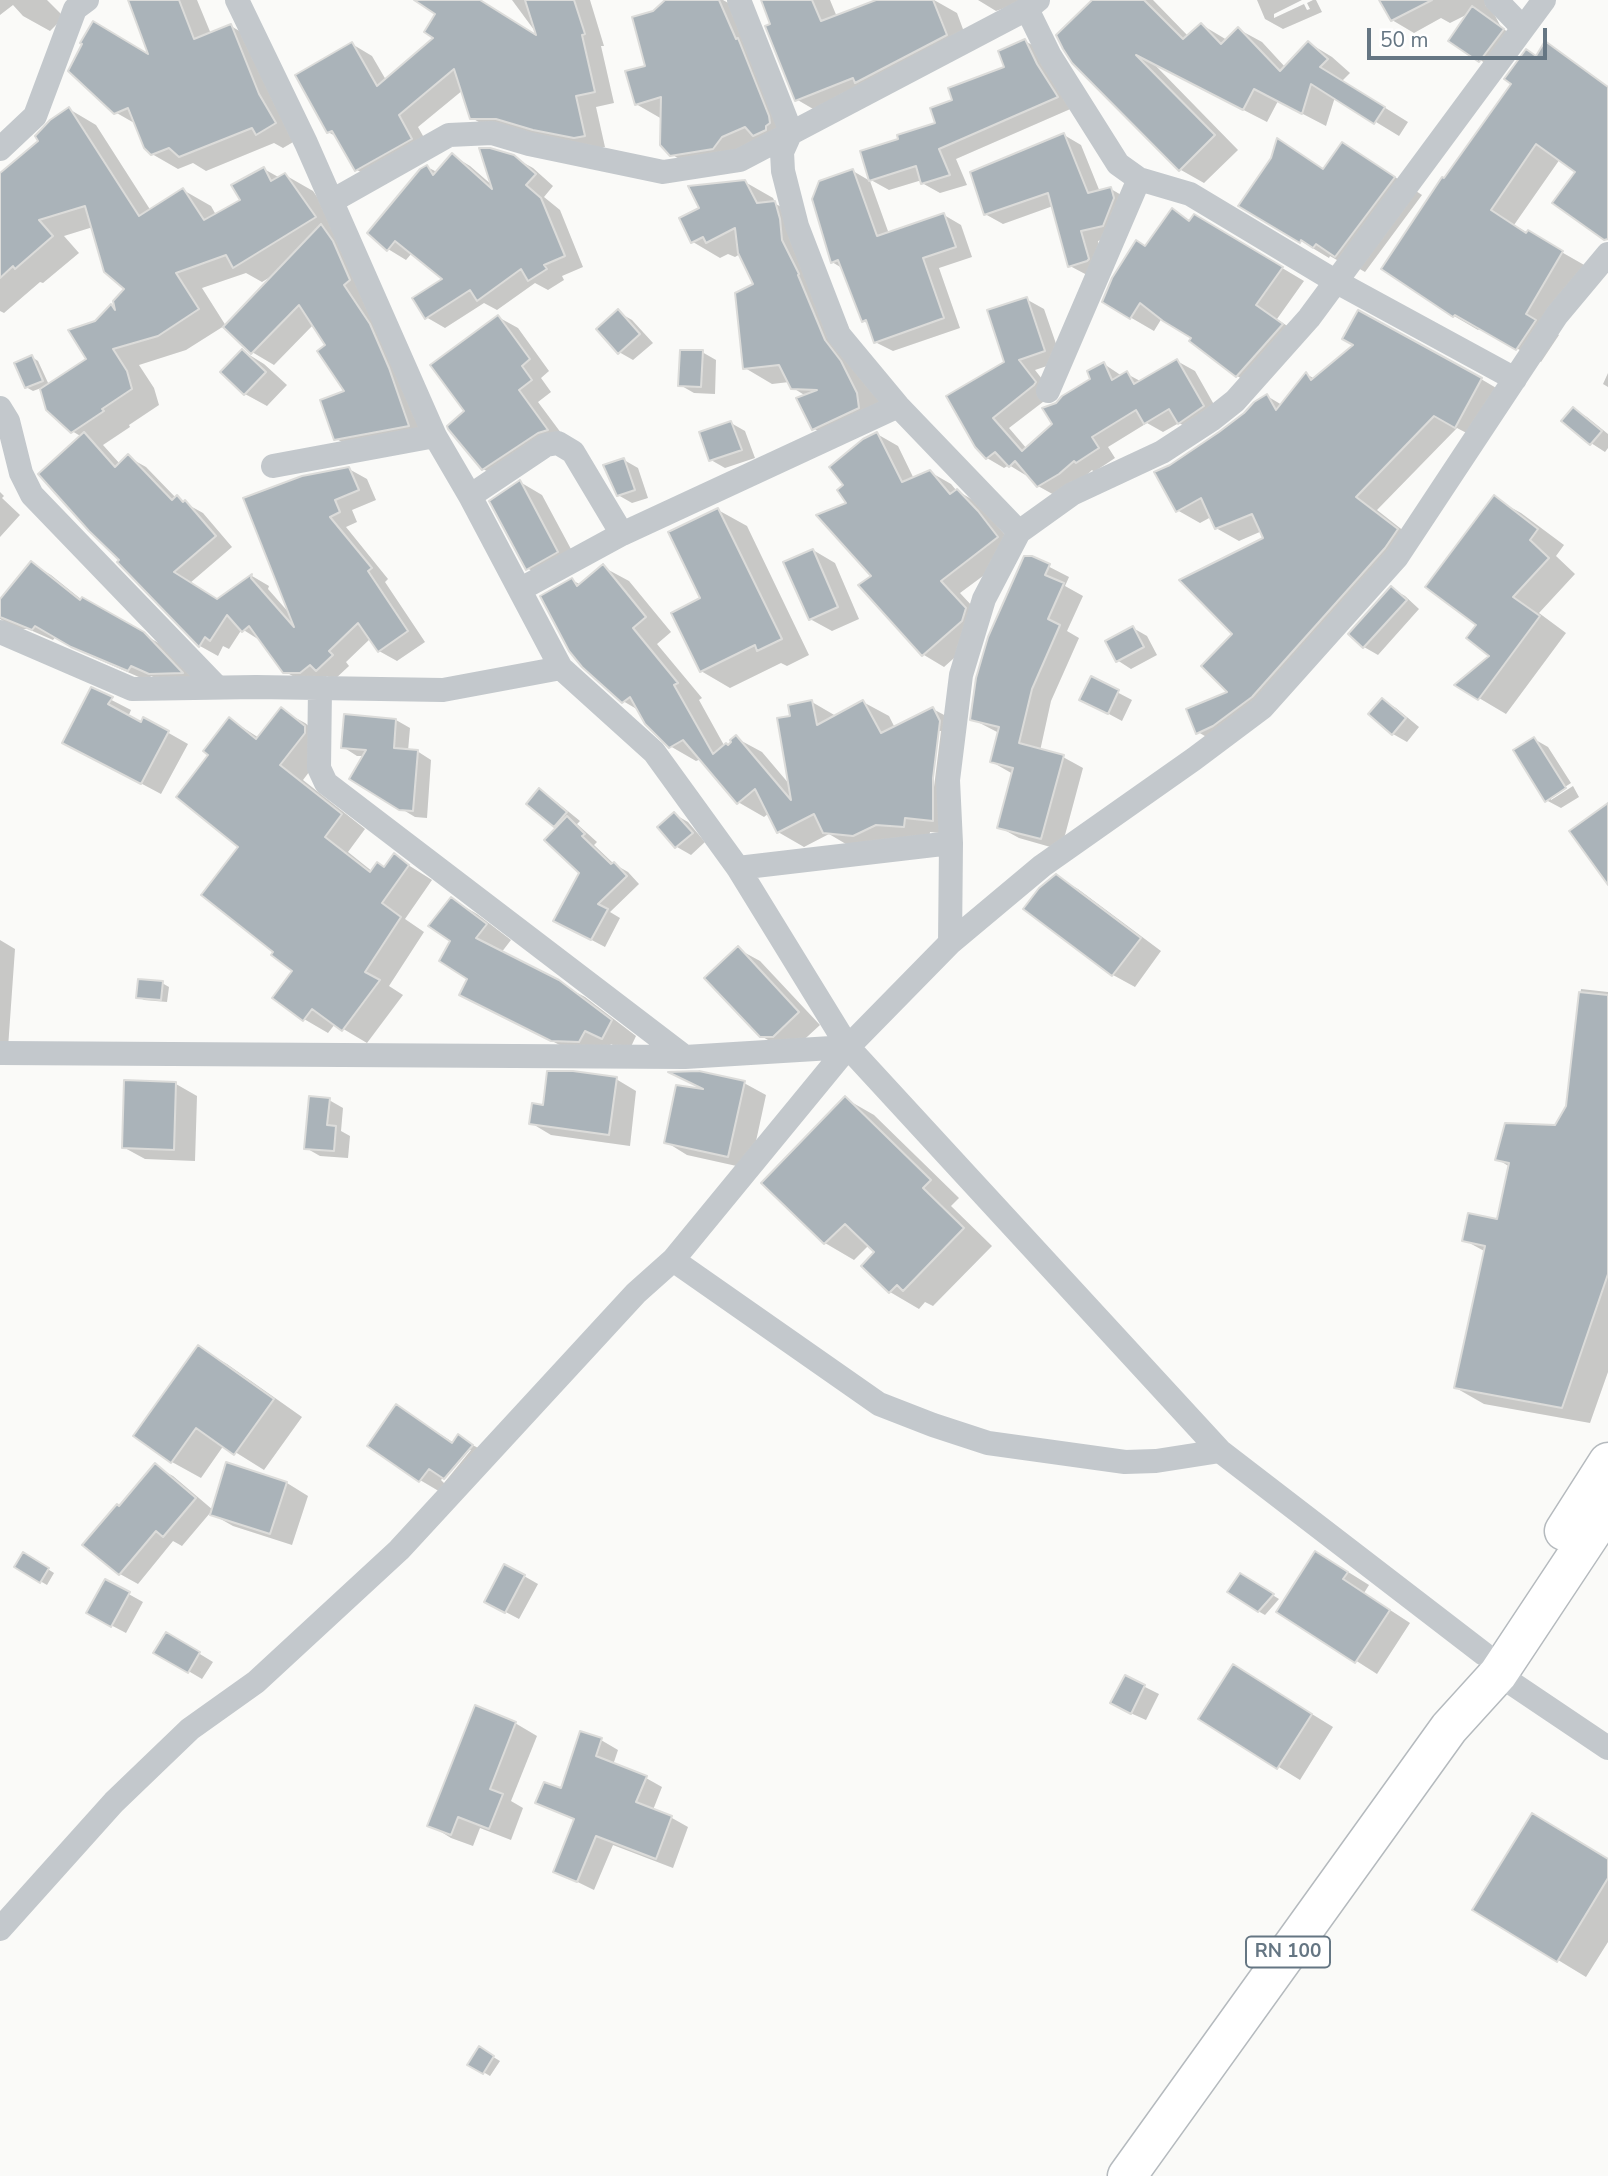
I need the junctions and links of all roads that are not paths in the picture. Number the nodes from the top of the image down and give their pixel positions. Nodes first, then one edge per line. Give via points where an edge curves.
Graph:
1 (86, 0) edge
2 (237, 0) edge
3 (739, 0) edge
4 (1496, 0) edge
5 (1544, 0) edge
6 (1033, 5) edge
7 (1523, 28) junction
8 (791, 132) junction
9 (0, 149) edge
10 (1139, 179) junction
11 (332, 201) junction
12 (1608, 254) edge
13 (1335, 281) junction
14 (1514, 379) junction
15 (1048, 391) dead end
16 (898, 406) junction
17 (0, 408) edge
18 (435, 436) junction
19 (273, 466) dead end
20 (470, 496) junction
21 (1019, 533) junction
22 (622, 534) junction
23 (520, 589) junction
24 (0, 632) edge
25 (561, 668) junction
26 (217, 687) junction
27 (320, 688) junction
28 (951, 843) junction
29 (738, 868) junction
30 (950, 943) junction
31 (848, 1047) junction
32 (0, 1053) edge
33 (685, 1057) junction
34 (673, 1260) junction
35 (1220, 1451) junction
36 (1608, 1462) edge
37 (1608, 1508) edge
38 (1491, 1664) junction
39 (1608, 1748) edge
40 (0, 1929) edge
41 (1127, 2176) edge

1 - 9 street via 75,9 35,116
2 - 11 street
3 - 8 street
4 - 7 street
5 - 7 street
6 - 8 street
6 - 10 street via 1050,56 1118,164
7 - 13 street
8 - 11 street via 740,160 663,172 492,133 449,135
8 - 16 street via 782,152 783,171 797,226 839,335
10 - 13 street via 1190,194
10 - 15 street
11 - 18 street
12 - 14 street via 1557,315
13 - 14 street
13 - 21 street via 1309,318 1235,401 1162,452 1072,494
14 - 30 street via 1397,557 1262,708 1042,866
16 - 21 street
16 - 22 street
17 - 26 street via 32,495
18 - 19 street
18 - 20 street
20 - 22 street via 546,445 558,443 573,452
20 - 23 street
21 - 28 street via 984,599 961,675 948,779
22 - 23 street
23 - 25 street
24 - 26 street via 132,689
25 - 27 street via 443,690
25 - 29 street via 654,752
26 - 27 street
27 - 33 street via 319,768 326,783
28 - 29 street
28 - 30 street
29 - 31 street
30 - 31 street
31 - 33 street
31 - 34 street
31 - 35 street
32 - 33 street
34 - 35 street via 879,1405 933,1425 988,1443 1125,1462
34 - 40 street via 636,1293 400,1550 256,1682 190,1730 114,1802
35 - 38 street
36 - 38 main road, RN 100
37 - 38 main road, RN 100
38 - 39 street
38 - 41 main road, RN 100 via 1466,1680 1449,1728

